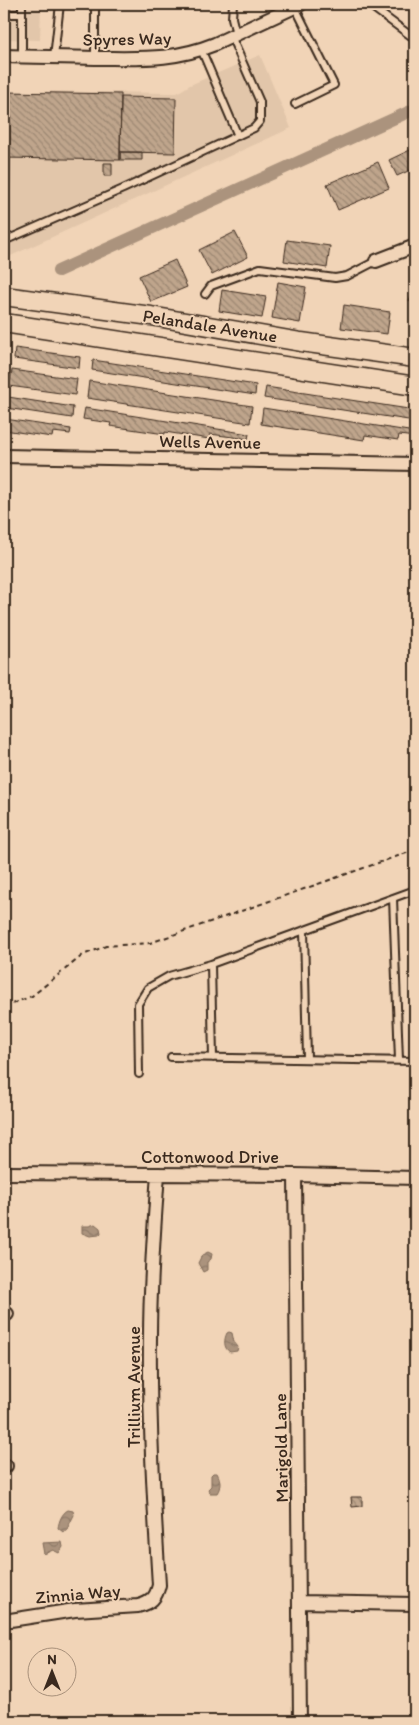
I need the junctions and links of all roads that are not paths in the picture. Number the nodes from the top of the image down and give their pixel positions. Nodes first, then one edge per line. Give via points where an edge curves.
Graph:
1 (22, 4) edge
2 (60, 4) edge
3 (95, 4) edge
4 (233, 4) edge
5 (368, 4) edge
6 (298, 5) edge
7 (4, 14) edge
8 (22, 14) junction
9 (234, 35) junction
10 (415, 39) edge
11 (201, 49) junction
12 (4, 56) edge
13 (22, 56) junction
14 (54, 57) junction
15 (95, 58) junction
16 (295, 104) dead end
17 (238, 136) junction
18 (4, 241) edge
19 (415, 246) edge
20 (376, 262) joint
21 (205, 294) dead end
22 (4, 296) edge
23 (4, 323) edge
24 (415, 358) edge
25 (415, 386) edge
26 (4, 456) edge
27 (415, 464) edge
28 (415, 890) edge
29 (393, 898) junction
30 (304, 930) junction
31 (210, 964) junction
32 (171, 1057) dead end
33 (213, 1058) junction
34 (308, 1059) junction
35 (399, 1060) junction
36 (415, 1061) edge
37 (139, 1074) dead end
38 (4, 1173) edge
39 (158, 1174) junction
40 (295, 1175) junction
41 (415, 1178) edge
42 (154, 1598) joint
43 (300, 1602) junction
44 (415, 1604) edge
45 (4, 1621) edge
46 (300, 1721) edge

1 - 8 lane
2 - 14 lane
3 - 15 lane
4 - 9 lane
5 - 10 lane
6 - 9 street, Spyres Way
6 - 16 lane via 334,85
7 - 8 lane
8 - 13 lane
9 - 11 street, Spyres Way
9 - 17 lane via 261,110 260,121 254,128
11 - 15 street, Spyres Way via 159,58
11 - 17 lane
12 - 13 street, Spyres Way
13 - 14 street, Spyres Way
14 - 15 street, Spyres Way
17 - 18 lane
19 - 20 street
20 - 21 lane via 335,278 260,268 211,286
22 - 24 main road, Pelandale Avenue
23 - 25 main road, Pelandale Avenue
26 - 27 street, Wells Avenue
28 - 29 lane
29 - 30 lane
29 - 35 lane
30 - 31 lane
30 - 34 lane
31 - 33 lane
31 - 37 lane via 169,976 144,993 138,1004
32 - 33 lane
33 - 34 lane
34 - 35 lane
35 - 36 lane
38 - 39 street, Cottonwood Drive
39 - 40 street, Cottonwood Drive
39 - 42 street, Trillium Avenue via 150,1337 159,1585
40 - 41 street, Cottonwood Drive
40 - 43 street, Marigold Lane
42 - 45 street, Zinnia Way via 148,1604 138,1606 75,1610
43 - 44 street
43 - 46 street, Marigold Lane

